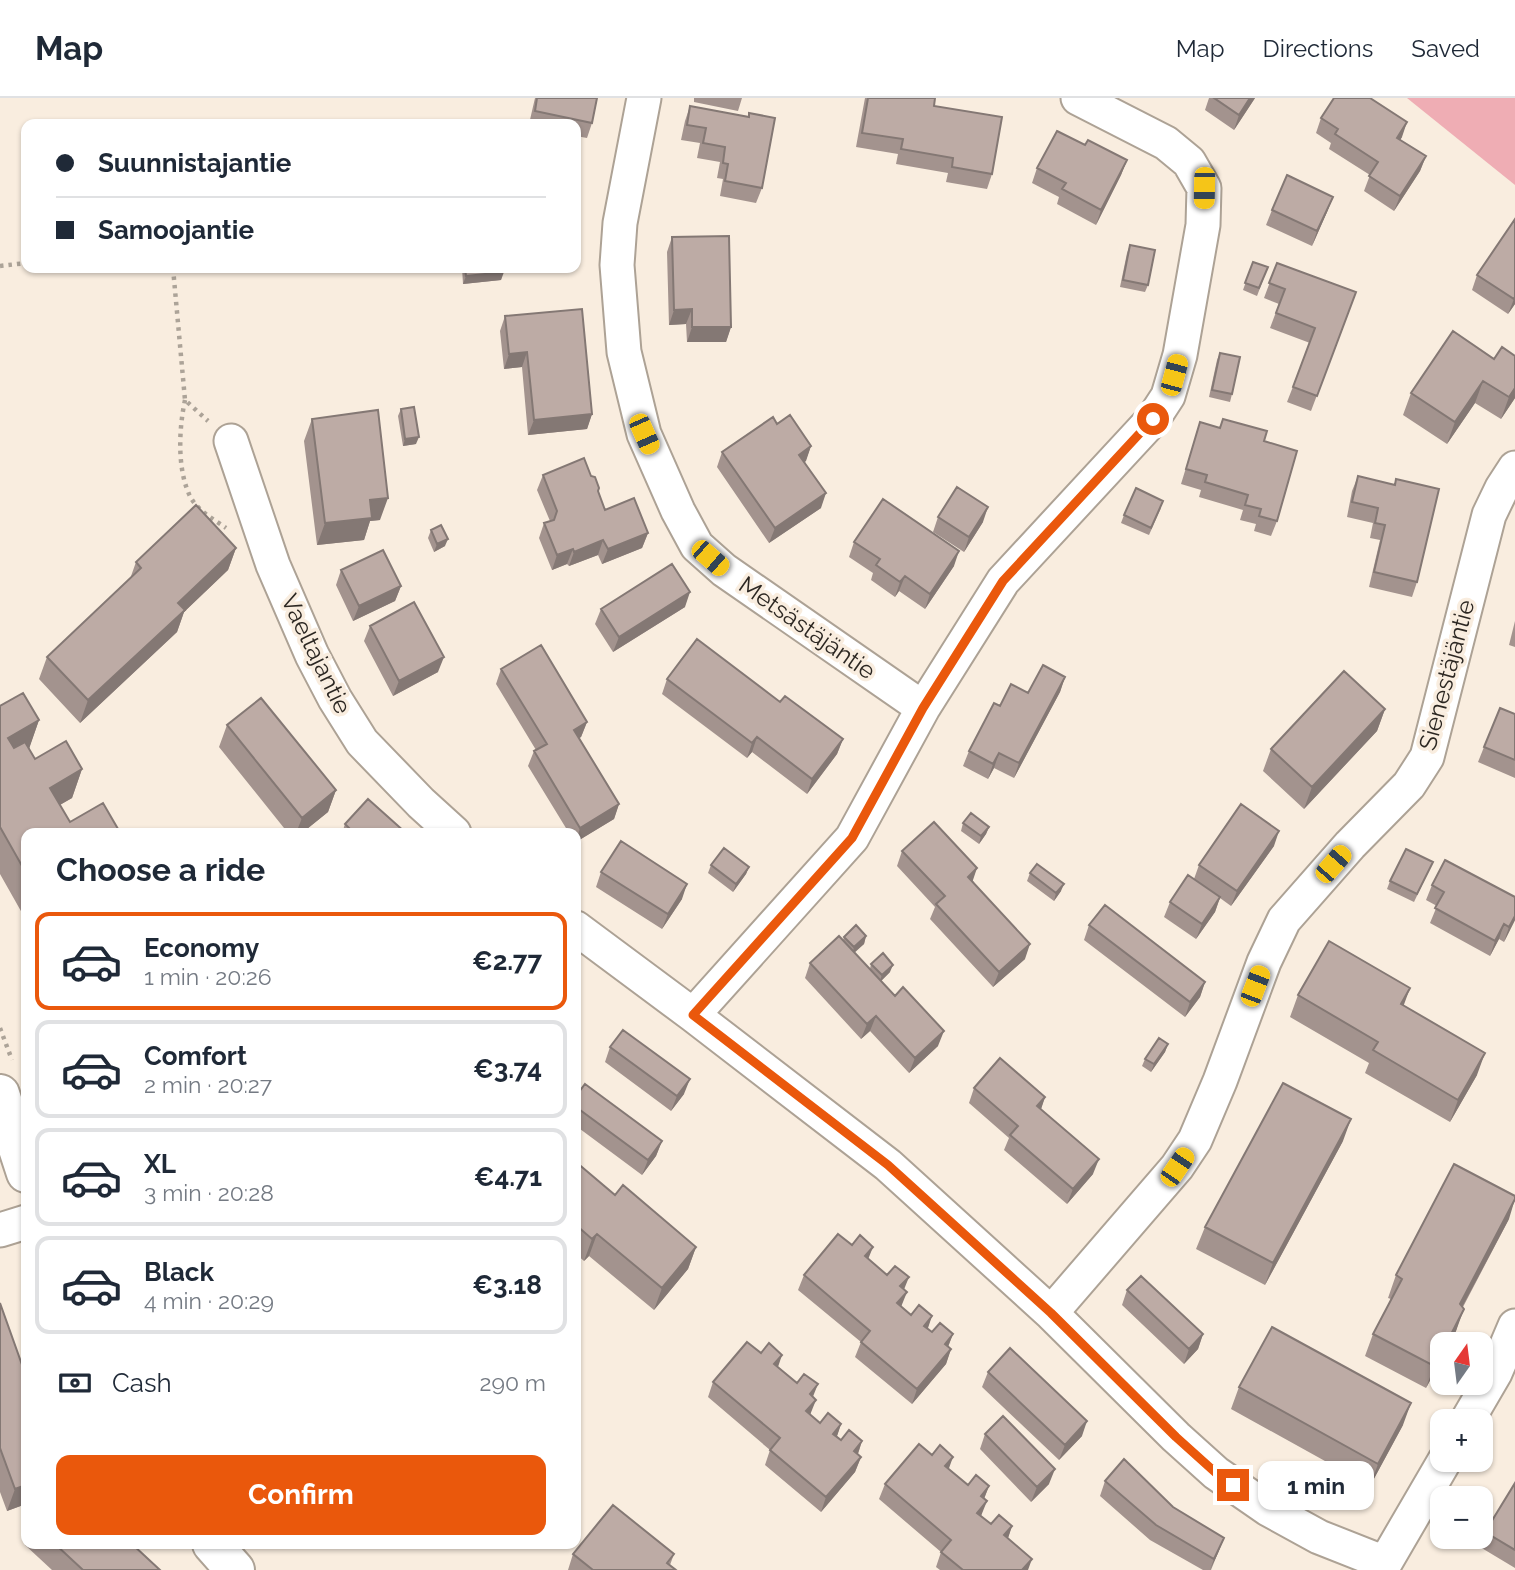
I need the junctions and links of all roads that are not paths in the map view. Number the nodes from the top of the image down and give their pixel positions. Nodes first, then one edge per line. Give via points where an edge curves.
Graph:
1 (644, 98) edge
2 (1078, 98) edge
3 (231, 441) road end
4 (1515, 468) edge
5 (923, 708) junction
6 (448, 828) edge
7 (581, 932) edge
8 (693, 1015) junction
9 (0, 1094) edge
10 (21, 1158) edge
11 (21, 1224) edge
12 (0, 1230) edge
13 (1051, 1313) junction
14 (1515, 1326) edge
15 (1475, 1409) edge
16 (1438, 1472) edge
17 (216, 1549) edge
18 (235, 1570) edge

1 - 5 street, Metsästäjäntie via 620,223 617,265 625,352 644,434 678,512 697,546 724,570
2 - 5 street via 1166,144 1189,162 1204,188 1203,225 1180,355 1168,396 1153,419 1003,581
3 - 6 street, Vaeltajantie via 273,565 335,699 362,742
4 - 13 street, Sienestäjäntie via 1489,515 1427,757 1409,785 1284,920 1195,1140
5 - 8 street via 852,838
7 - 8 street
8 - 13 street via 888,1165
9 - 10 street
11 - 12 street
13 - 16 street via 1216,1473 1319,1537 1385,1563
14 - 15 street
17 - 18 street

